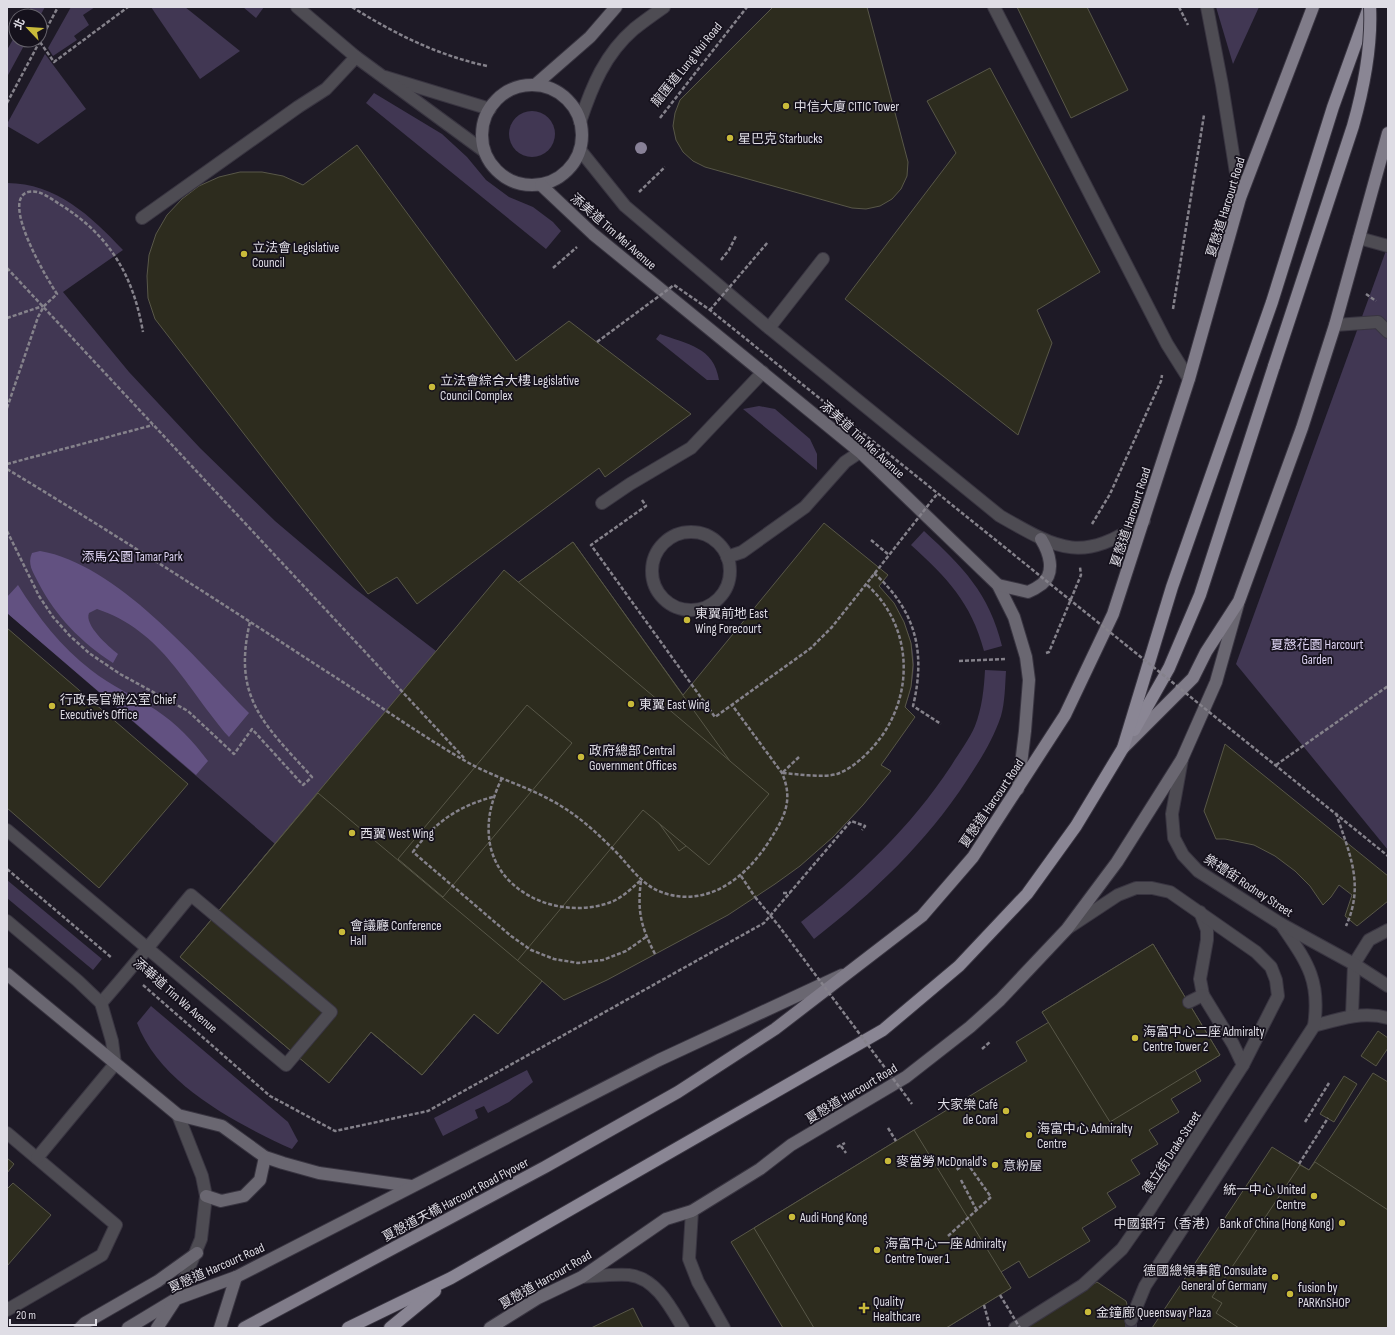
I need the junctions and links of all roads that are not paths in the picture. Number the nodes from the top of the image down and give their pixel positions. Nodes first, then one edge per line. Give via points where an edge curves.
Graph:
1 (297, 7) edge
2 (616, 7) edge
3 (664, 7) edge
4 (994, 7) edge
5 (1207, 7) edge
6 (1313, 7) edge
7 (1369, 7) edge
8 (356, 57) junction
9 (382, 76) junction
10 (535, 85) junction
11 (490, 109) junction
12 (580, 122) junction
13 (1388, 133) edge
14 (484, 150) junction
15 (580, 150) junction
16 (541, 185) junction
17 (1240, 198) junction
18 (142, 218) dead end
19 (1359, 238) junction
20 (1388, 246) edge
21 (823, 259) dead end
22 (1335, 326) junction
23 (769, 328) junction
24 (1388, 332) edge
25 (763, 372) junction
26 (1189, 379) junction
27 (860, 452) junction
28 (602, 503) dead end
29 (1144, 521) junction
30 (1041, 540) junction
31 (727, 557) junction
32 (998, 585) junction
33 (1239, 601) junction
34 (1123, 748) junction
35 (1182, 759) junction
36 (1018, 791) junction
37 (7, 830) edge
38 (1200, 912) junction
39 (7, 921) edge
40 (1281, 924) junction
41 (1068, 929) junction
42 (1388, 930) edge
43 (147, 948) junction
44 (1354, 964) junction
45 (855, 969) junction
46 (7, 974) edge
47 (1388, 986) edge
48 (1203, 994) junction
49 (1189, 1002) dead end
50 (101, 1003) junction
51 (1352, 1015) junction
52 (1388, 1018) edge
53 (1314, 1026) junction
54 (115, 1064) junction
55 (1243, 1065) junction
56 (678, 1092) joint
57 (178, 1114) junction
58 (7, 1133) edge
59 (265, 1157) junction
60 (37, 1158) junction
61 (411, 1186) junction
62 (206, 1196) junction
63 (692, 1211) junction
64 (197, 1253) junction
65 (236, 1277) junction
66 (582, 1277) junction
67 (451, 1278) junction
68 (176, 1299) junction
69 (7, 1310) edge
70 (1132, 1320) tunnel mouth
71 (80, 1328) edge
72 (128, 1328) edge
73 (157, 1328) edge
74 (220, 1328) edge
75 (244, 1328) edge
76 (348, 1328) edge
77 (390, 1328) edge
78 (490, 1328) edge
79 (683, 1328) edge
80 (724, 1328) edge
81 (1015, 1328) edge

1 - 8 street
2 - 10 main road via 590,37
3 - 12 street via 634,29 608,58 592,87
4 - 26 street via 1167,344
5 - 17 street
6 - 17 main road, 夏慤道 Harcourt Road
7 - 34 highway, 夏慤道 Harcourt Road via 1333,107 1272,302 1172,587
7 - 34 highway, bridge via 1370,41 1363,91 1351,133 1200,595 1169,668
8 - 9 street
8 - 18 street via 326,89
9 - 11 street
9 - 14 street
10 - 11 main road via 510,91
10 - 12 main road via 564,96 574,108
11 - 14 main road via 483,129
12 - 15 main road
13 - 19 main road, 夏慤道 Harcourt Road
14 - 16 main road via 491,164 501,174 527,185
15 - 16 main road via 565,173
15 - 23 street, 添美道 Tim Mei Avenue via 625,206
16 - 25 main road, 添美道 Tim Mei Avenue via 593,234
17 - 26 main road, 夏慤道 Harcourt Road
19 - 20 street
19 - 22 main road, 夏慤道 Harcourt Road
21 - 23 street
22 - 24 street via 1378,322
22 - 33 main road, 夏慤道 Harcourt Road via 1302,428
23 - 30 street, 添美道 Tim Mei Avenue via 1000,516
25 - 27 main road, 添美道 Tim Mei Avenue
25 - 28 street via 691,448
26 - 29 main road, 夏慤道 Harcourt Road
27 - 31 street via 845,462 805,508 742,552
27 - 32 main road, 添美道 Tim Mei Avenue
29 - 30 street, 添美道 Tim Mei Avenue via 1105,544 1077,549
29 - 36 main road, 夏慤道 Harcourt Road via 1113,614 1065,715
30 - 32 main road via 1047,549 1051,566 1044,583 1028,592
31 - 31 street via 730,570 725,588 713,603 701,608 676,607 665,600 657,590 652,565 664,543 675,535 687,532 712,537
32 - 36 main road, 添美道 Tim Mei Avenue via 1014,617 1026,657 1029,680
33 - 34 main road, 夏慤道 Harcourt Road via 1206,652 1193,678
33 - 35 main road, 夏慤道 Harcourt Road via 1216,682
34 - 67 highway, 夏慤道 Harcourt Road via 1076,826 1027,894 959,966 883,1030
35 - 40 street, 樂禮街 Rodney Street via 1172,814 1174,838 1183,855 1198,871
35 - 41 main road, 夏慤道 Harcourt Road via 1117,862
36 - 45 main road, 夏慤道 Harcourt Road via 973,857 922,916
37 - 43 street
38 - 41 street via 1170,892 1136,888 1118,895
38 - 48 street via 1207,930 1200,979
38 - 55 street, 德立街 Drake Street via 1256,952 1271,967 1276,980 1278,996
39 - 50 street
40 - 44 street, 樂禮街 Rodney Street
40 - 53 street via 1312,975 1317,1007
41 - 63 main road, 夏慤道 Harcourt Road via 1000,1000 938,1053 906,1076 791,1145 760,1169
42 - 44 street via 1369,940
43 - 43 street via 191,895 331,1012 286,1065
43 - 50 street
44 - 47 street, 樂禮街 Rodney Street
44 - 51 street
45 - 56 main road, 夏慤道 Harcourt Road via 775,1029
45 - 61 main road, 夏慤道 Harcourt Road via 659,1060
46 - 54 main road
48 - 49 street
48 - 55 street
50 - 54 street via 112,1041
51 - 52 street via 1368,1014
51 - 53 street
53 - 70 street via 1145,1286
54 - 57 main road
54 - 60 street
55 - 81 street, 德立街 Drake Street via 1122,1249 1083,1285
56 - 75 main road, 夏慤道天橋 Harcourt Road Flyover via 538,1171
57 - 59 main road via 222,1126
57 - 62 street via 202,1176
58 - 60 street
59 - 61 main road via 319,1173
59 - 62 main road via 260,1180 244,1196 221,1201
60 - 69 street via 116,1225 102,1255
61 - 65 main road, 夏慤道 Harcourt Road
62 - 64 street
63 - 66 main road, 夏慤道 Harcourt Road via 666,1219
63 - 80 street via 689,1259 698,1282
64 - 68 street
64 - 71 main road via 158,1281
65 - 68 main road, 夏慤道 Harcourt Road
65 - 74 main road
66 - 78 main road, 夏慤道 Harcourt Road via 538,1298
66 - 79 street via 630,1275 644,1280 656,1289
67 - 76 highway
67 - 77 highway
68 - 72 main road, 夏慤道 Harcourt Road
68 - 73 main road

